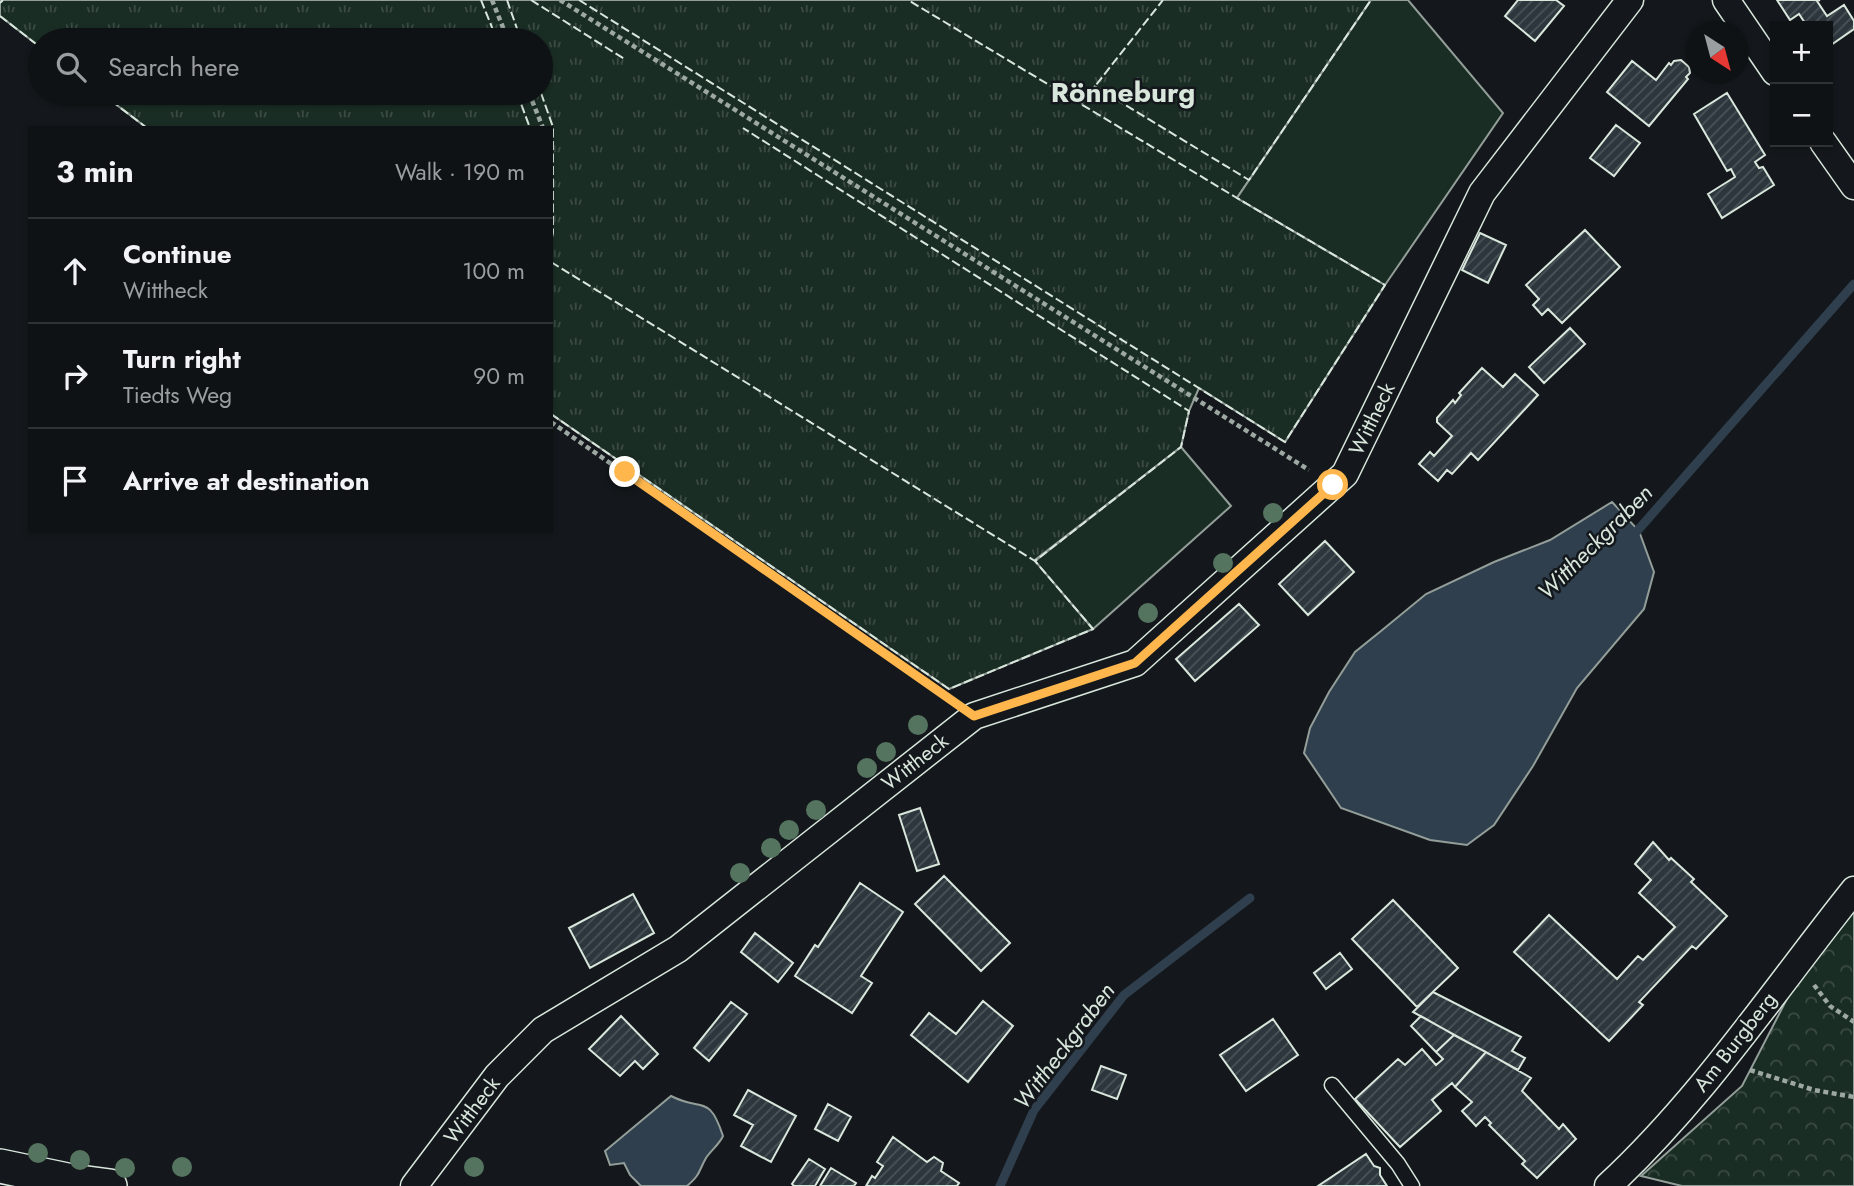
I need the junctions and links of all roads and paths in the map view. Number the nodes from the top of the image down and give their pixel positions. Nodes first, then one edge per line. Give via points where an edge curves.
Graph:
1 (492, 0) edge
2 (560, 0) edge
3 (1630, 0) edge
4 (1726, 0) edge
5 (503, 28) edge
6 (1770, 65) edge
7 (534, 105) edge
8 (542, 126) edge
9 (1827, 147) edge
10 (1854, 186) edge
11 (553, 423) edge
12 (1333, 485) junction
13 (974, 716) junction
14 (1854, 890) edge
15 (1797, 962) junction
16 (1854, 1022) edge
17 (1723, 1061) junction
18 (1332, 1085) dead end
19 (1854, 1097) edge
20 (0, 1166) edge
21 (110, 1186) edge
22 (414, 1186) edge
23 (1412, 1186) edge
24 (1608, 1186) edge

1 - 5 path
2 - 12 path
3 - 12 street, Wittheck via 1482,192 1345,474
4 - 6 street
7 - 8 path
9 - 10 street
11 - 13 path
12 - 13 street, Wittheck via 1135,663
13 - 22 street, Wittheck via 678,949 543,1030 497,1076
14 - 15 street, Am Burgberg
15 - 16 path via 1829,1006
15 - 17 street, Am Burgberg
17 - 19 path via 1814,1090
17 - 24 street, Am Burgberg
18 - 23 lane
20 - 21 street

